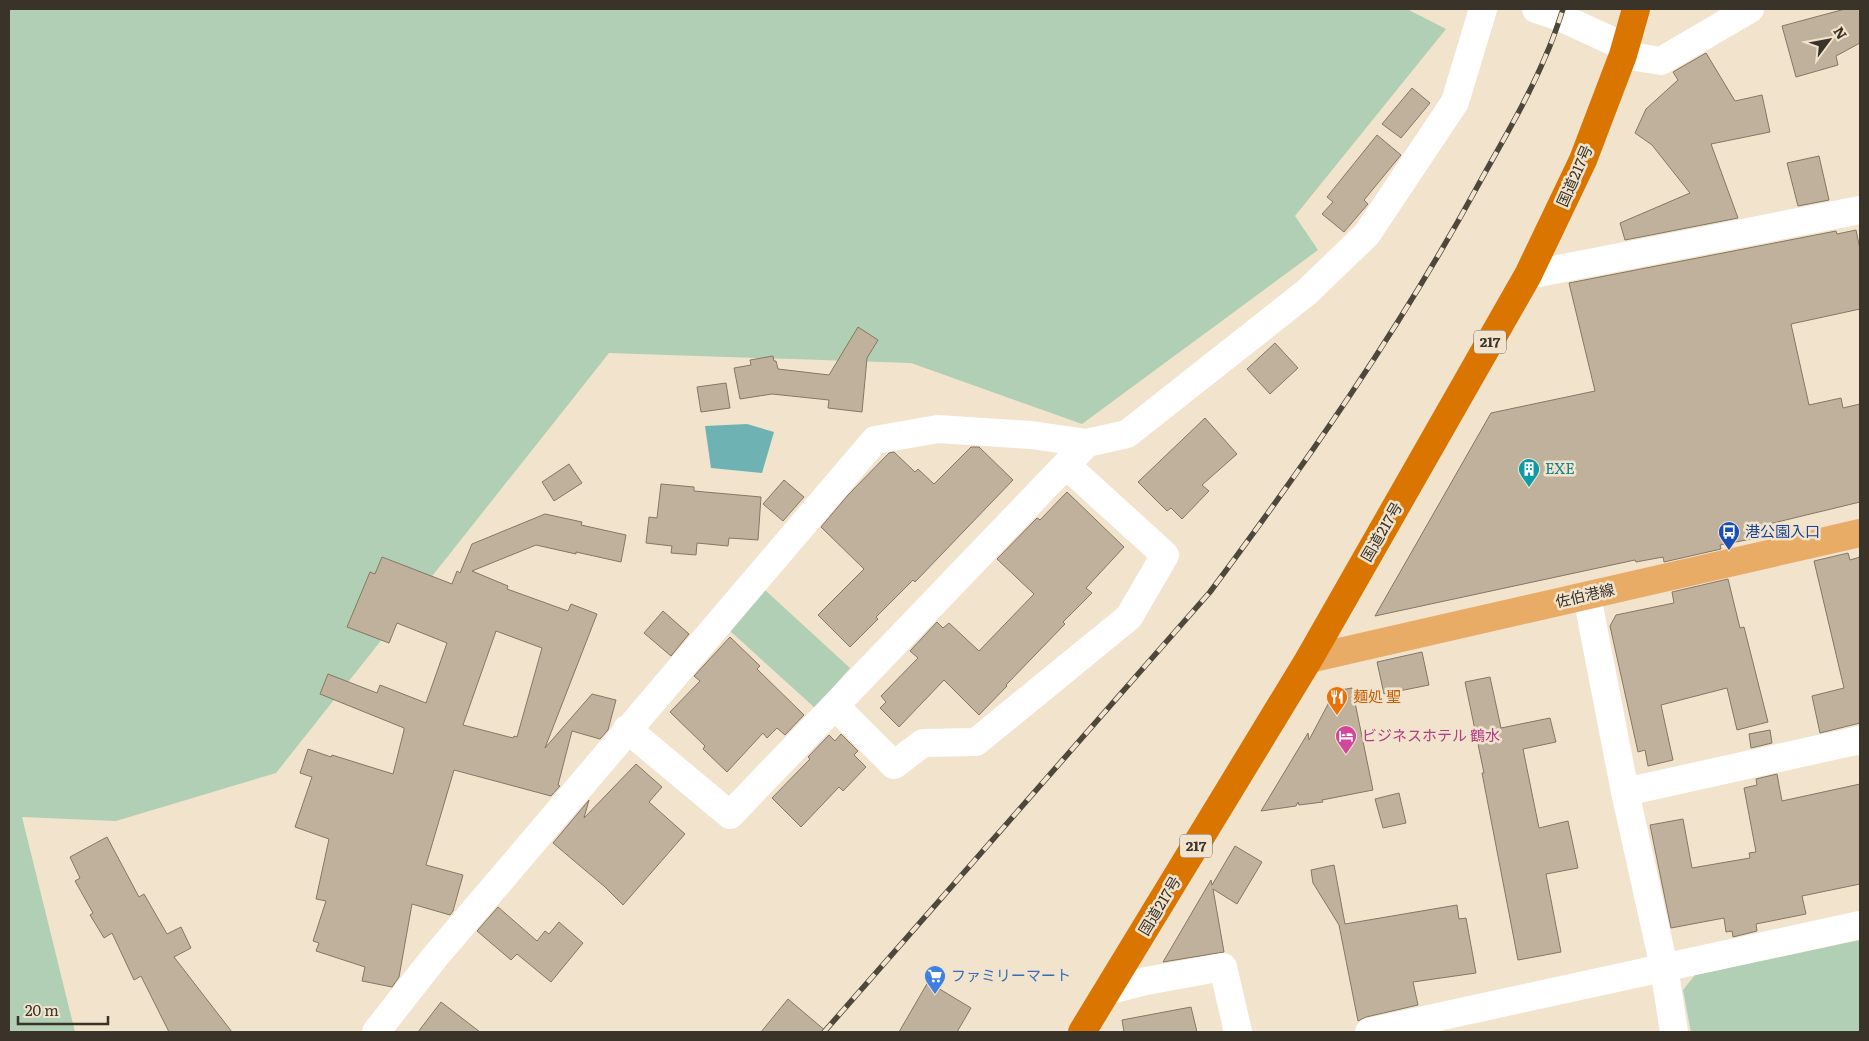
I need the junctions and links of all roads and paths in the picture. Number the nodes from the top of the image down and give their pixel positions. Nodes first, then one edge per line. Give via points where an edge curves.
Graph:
1 (1483, 9) edge
2 (1536, 9) edge
3 (1636, 9) edge
4 (1750, 9) edge
5 (1624, 51) junction
6 (1860, 210) edge
7 (1528, 275) junction
8 (1087, 443) junction
9 (1066, 465) junction
10 (1860, 533) edge
11 (1587, 596) junction
12 (1309, 660) junction
13 (835, 706) junction
14 (627, 729) junction
15 (1860, 740) edge
16 (1625, 792) junction
17 (1860, 926) edge
18 (1664, 967) junction
19 (1107, 992) junction
20 (376, 1032) edge
21 (1082, 1032) edge
22 (1238, 1032) edge
23 (1369, 1032) edge
24 (1674, 1032) edge

1 - 8 street via 1456,102 1367,234 1307,292 1127,434
2 - 5 street via 1560,17
3 - 5 highway, 国道217号 / 217
4 - 5 street via 1661,61
5 - 7 highway, 国道217号 / 217 via 1583,160
6 - 7 street
7 - 12 highway, 国道217号 / 217
8 - 9 street
8 - 14 street via 1031,435 938,429 876,440
9 - 13 street
9 - 13 street via 1165,555 1129,617 976,742 923,743 894,765
10 - 11 main road, 佐伯港線
11 - 12 main road, 佐伯港線
11 - 16 street
12 - 19 highway, 国道217号 / 217
13 - 14 street via 730,815
14 - 20 street via 434,958
15 - 16 street
16 - 18 street
17 - 18 street
18 - 23 street
18 - 24 street
19 - 21 highway, 国道217号 / 217
19 - 22 street via 1223,967

